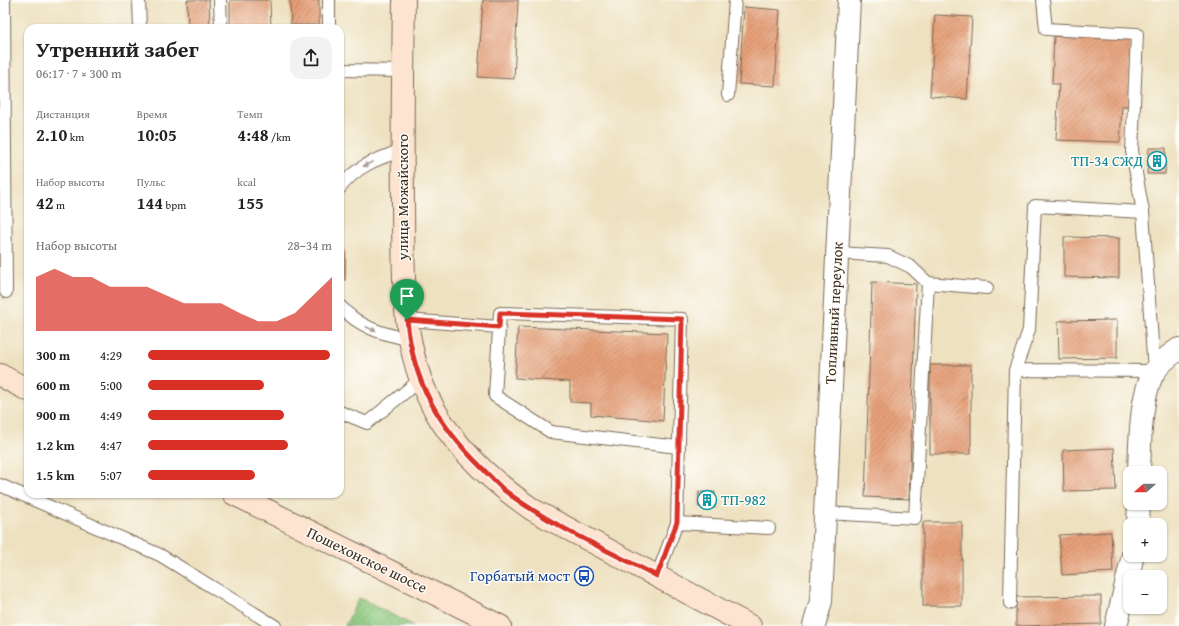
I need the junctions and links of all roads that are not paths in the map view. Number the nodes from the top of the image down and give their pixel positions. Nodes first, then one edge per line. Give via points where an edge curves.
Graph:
1 (4, 0) edge
2 (139, 0) edge
3 (220, 0) edge
4 (329, 0) edge
5 (404, 0) edge
6 (735, 0) edge
7 (849, 0) edge
8 (1043, 0) edge
9 (140, 24) edge
10 (220, 24) edge
11 (329, 24) edge
12 (344, 70) edge
13 (403, 71) junction
14 (728, 96) dead end
15 (2, 103) edge
16 (402, 150) junction
17 (344, 183) edge
18 (1143, 212) junction
19 (837, 252) junction
20 (928, 283) junction
21 (987, 288) dead end
22 (6, 292) dead end
23 (344, 310) edge
24 (499, 327) junction
25 (408, 330) junction
26 (1179, 349) edge
27 (1015, 370) junction
28 (1154, 371) junction
29 (0, 375) edge
30 (420, 380) junction
31 (24, 388) edge
32 (344, 414) edge
33 (678, 447) junction
34 (1139, 466) edge
35 (0, 484) edge
36 (24, 495) edge
37 (32, 498) edge
38 (242, 498) edge
39 (825, 514) junction
40 (677, 522) junction
41 (769, 528) dead end
42 (1131, 562) edge
43 (657, 576) junction
44 (1010, 603) dead end
45 (276, 626) edge
46 (500, 626) edge
47 (750, 626) edge
48 (814, 626) edge
49 (1116, 626) edge

1 - 15 lane
2 - 9 lane
3 - 10 lane
4 - 11 lane
5 - 13 main road, улица Можайского
6 - 14 lane
7 - 19 street, Топливный переулок
8 - 18 lane via 1046,29 1137,34 1132,151
12 - 13 lane
13 - 16 main road, улица Можайского
15 - 22 lane
16 -> 17 lane via 363,166
16 - 25 main road, улица Можайского via 404,294
18 - 27 lane via 1035,206 1029,330
18 - 28 lane
19 - 20 lane via 888,256 911,267
19 - 39 street, Топливный переулок
20 - 21 lane
20 - 39 lane via 915,518
23 -> 25 lane via 371,330
24 - 25 lane
24 - 33 lane via 495,396 551,432
24 - 33 lane via 500,313 682,319
25 - 30 main road, улица Можайского
26 - 28 street
27 - 28 lane
27 - 44 lane
28 - 34 street via 1147,387 1140,436
29 - 31 main road
30 - 32 lane via 367,423
30 - 43 main road, улица Можайского via 452,437 502,489 533,510
33 - 40 lane
35 - 36 lane
37 - 45 lane via 160,555
38 - 46 main road, Пошехонское шоссе
39 - 48 street, Топливный переулок via 821,602
40 - 41 lane
40 - 43 lane
42 - 49 street
43 - 47 main road, улица Можайского

